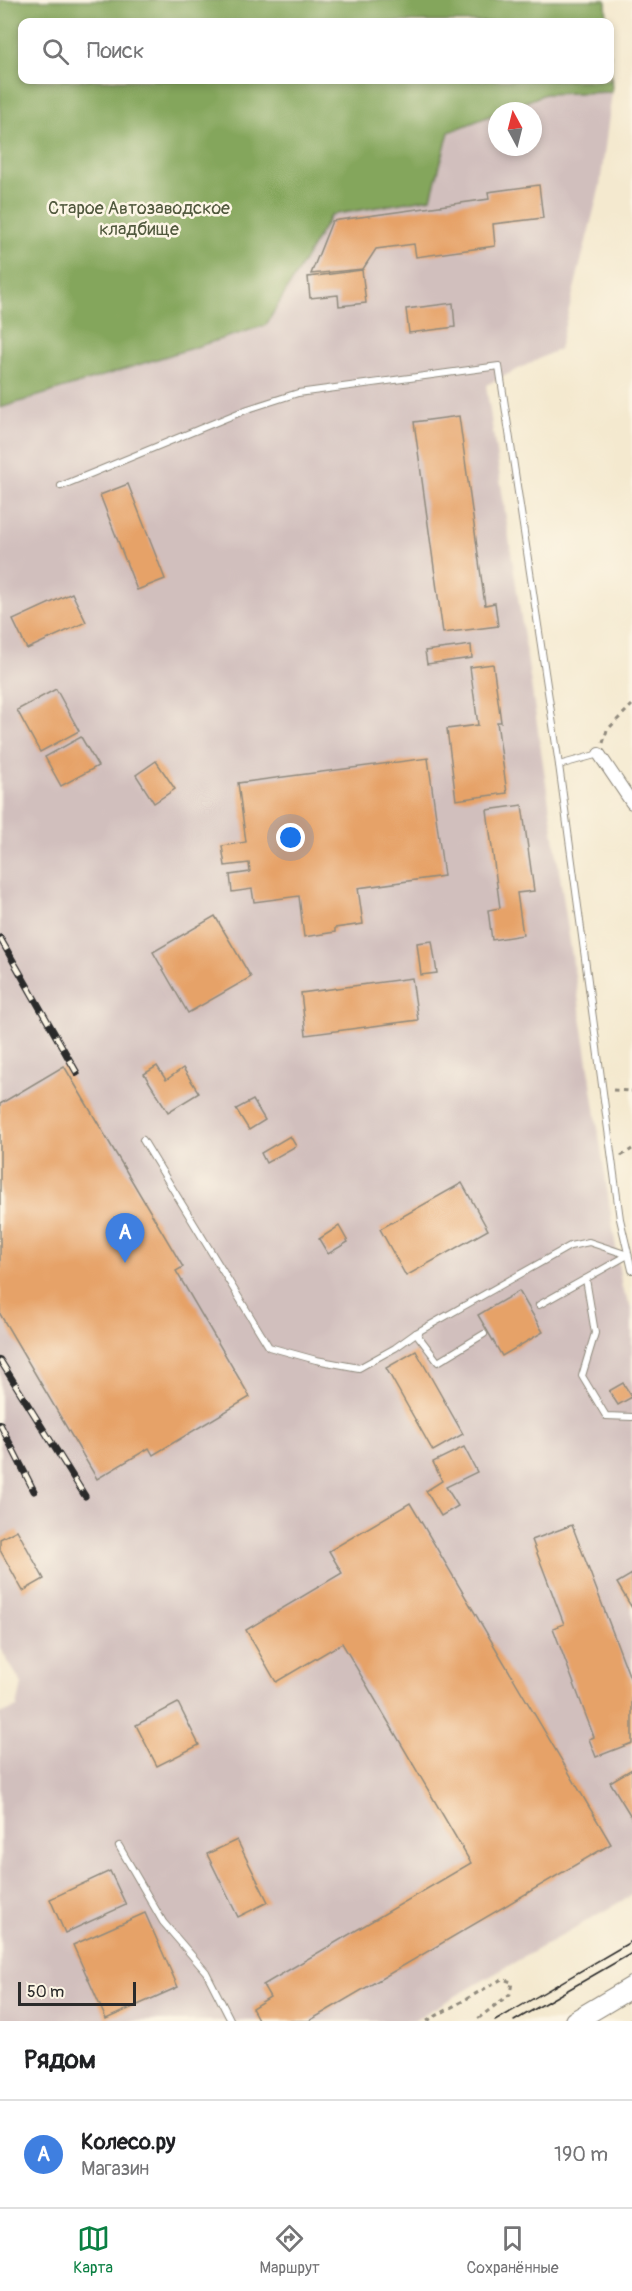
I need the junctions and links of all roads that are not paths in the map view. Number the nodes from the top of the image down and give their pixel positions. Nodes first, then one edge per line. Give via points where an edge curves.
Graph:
1 (61, 486) dead end
2 (600, 754) joint
3 (559, 765) junction
4 (632, 803) edge
5 (143, 1140) dead end
6 (628, 1255) junction
7 (632, 1270) edge
8 (586, 1279) junction
9 (539, 1305) dead end
10 (416, 1333) junction
11 (484, 1334) dead end
12 (632, 1417) edge
13 (119, 1846) dead end
14 (632, 1988) edge
15 (231, 2021) edge
16 (575, 2021) edge

1 - 3 lane via 248,409 298,393 499,366
2 - 3 lane
2 - 4 street
3 - 6 lane via 618,1207
5 - 10 lane via 269,1347 359,1368
6 - 7 lane
6 - 8 lane
6 - 10 lane via 589,1242 570,1246
8 - 9 lane
8 - 12 lane via 595,1333 582,1376 606,1416
10 - 11 lane via 438,1362
13 - 15 lane via 163,1922 206,1972
14 - 16 main road

